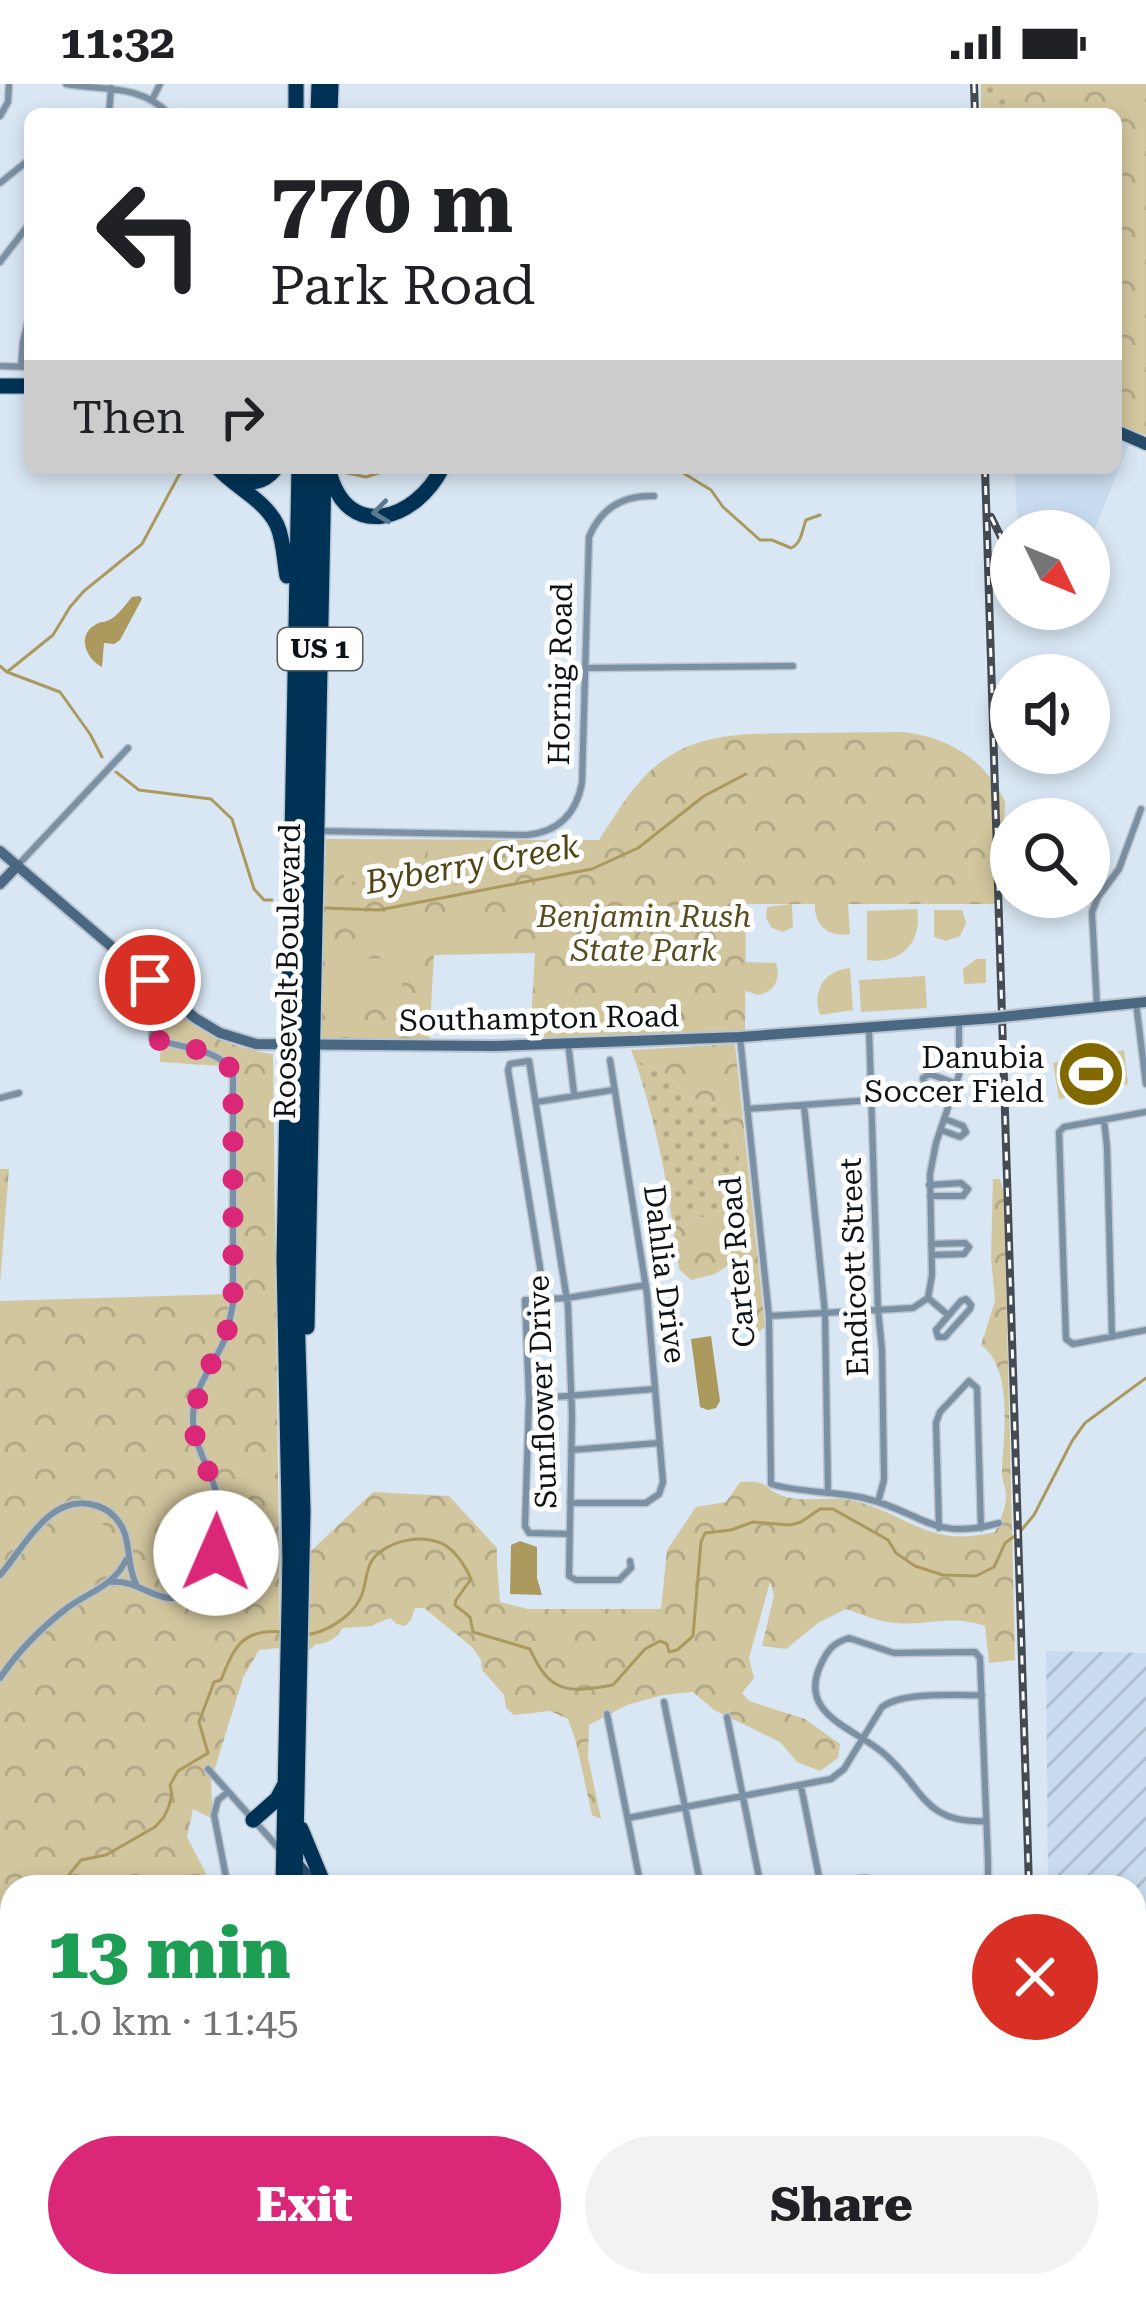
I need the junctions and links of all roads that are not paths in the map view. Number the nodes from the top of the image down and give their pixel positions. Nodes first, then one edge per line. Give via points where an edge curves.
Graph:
1 (9, 84) edge
2 (66, 84) edge
3 (157, 84) edge
4 (111, 88) junction
5 (153, 98) junction
6 (109, 108) edge
7 (163, 108) edge
8 (0, 116) edge
9 (24, 164) edge
10 (0, 183) edge
11 (24, 232) edge
12 (0, 262) edge
13 (227, 474) edge
14 (229, 474) edge
15 (271, 474) edge
16 (289, 474) edge
17 (297, 474) edge
18 (299, 474) edge
19 (311, 474) edge
20 (326, 474) edge
21 (328, 474) edge
22 (438, 474) edge
23 (654, 496) dead end
24 (288, 508) junction
25 (287, 576) junction
26 (793, 666) dead end
27 (585, 668) junction
28 (128, 748) dead end
29 (1141, 809) dead end
30 (299, 830) junction
31 (0, 851) edge
32 (18, 866) junction
33 (316, 867) junction
34 (281, 876) junction
35 (0, 884) edge
36 (297, 923) junction
37 (163, 991) junction
38 (1141, 1002) edge
39 (1096, 1006) junction
40 (959, 1022) junction
41 (869, 1028) junction
42 (740, 1037) junction
43 (568, 1043) junction
44 (295, 1046) junction
45 (610, 1060) dead end
46 (957, 1084) junction
47 (1146, 1084) edge
48 (613, 1090) junction
49 (19, 1093) dead end
50 (574, 1095) junction
51 (953, 1095) junction
52 (0, 1098) edge
53 (871, 1100) junction
54 (537, 1102) junction
55 (804, 1105) junction
56 (747, 1109) junction
57 (1146, 1112) edge
58 (944, 1119) junction
59 (1104, 1120) junction
60 (941, 1130) junction
61 (929, 1185) junction
62 (930, 1196) junction
63 (931, 1244) junction
64 (932, 1256) junction
65 (646, 1285) junction
66 (545, 1298) junction
67 (567, 1298) junction
68 (928, 1298) junction
69 (878, 1310) junction
70 (825, 1313) junction
71 (949, 1315) junction
72 (769, 1316) junction
73 (1146, 1330) edge
74 (1112, 1337) junction
75 (655, 1389) junction
76 (571, 1396) junction
77 (529, 1399) junction
78 (659, 1443) junction
79 (571, 1450) junction
80 (828, 1492) junction
81 (878, 1502) junction
82 (570, 1503) junction
83 (999, 1523) dead end
84 (939, 1528) junction
85 (981, 1528) junction
86 (569, 1534) junction
87 (127, 1560) junction
88 (630, 1562) dead end
89 (0, 1575) edge
90 (112, 1582) junction
91 (136, 1583) junction
92 (295, 1631) junction
93 (0, 1678) edge
94 (982, 1695) junction
95 (664, 1702) dead end
96 (608, 1714) dead end
97 (727, 1717) dead end
98 (862, 1739) junction
99 (208, 1769) dead end
100 (285, 1781) junction
101 (801, 1786) junction
102 (228, 1792) junction
103 (743, 1796) junction
104 (685, 1807) junction
105 (298, 1814) junction
106 (628, 1819) junction
107 (254, 1820) junction
108 (986, 1822) junction
109 (292, 1868) edge
110 (226, 1875) edge
111 (315, 1875) edge
112 (639, 1875) edge
113 (699, 1875) edge
114 (759, 1875) edge
115 (816, 1875) edge
116 (988, 1875) edge

1 - 8 street
2 - 4 street
3 - 5 street
4 - 5 street
4 - 6 street
5 - 7 street
9 - 10 street
11 - 12 street
13 - 25 highway via 273,518
14 - 15 highway via 251,482
16 - 24 highway, Roosevelt Boulevard / US 1
17 - 24 highway
18 - 30 highway, Roosevelt Boulevard / US 1
19 - 30 highway, Roosevelt Boulevard / US 1
20 - 30 highway, Roosevelt Boulevard / US 1
22 -> 21 highway via 410,506 374,517 343,504
23 - 27 street, Hornig Road via 618,502 592,529
24 - 25 highway, Roosevelt Boulevard / US 1
25 - 30 highway, Roosevelt Boulevard / US 1
26 - 27 street
27 - 30 street, Hornig Road via 581,790 554,828 527,835
28 - 32 street
29 - 39 street via 1124,859 1092,912
30 - 33 highway, Roosevelt Boulevard / US 1
30 - 34 highway, Roosevelt Boulevard / US 1
30 - 36 highway, Roosevelt Boulevard / US 1
31 - 32 street, Southampton Road
32 - 35 street
32 - 37 street, Southampton Road
33 - 36 highway
33 - 44 highway, Roosevelt Boulevard / US 1
34 - 36 highway
34 - 44 highway, Roosevelt Boulevard / US 1
36 - 44 highway, Roosevelt Boulevard / US 1
37 - 44 street, Southampton Road via 220,1033
37 - 91 street via 152,1006 152,1038 217,1056 233,1074 235,1288 225,1340 202,1379 193,1420 218,1495 212,1566 184,1596 157,1597
38 - 39 street, Southampton Road
38 - 47 street
39 - 40 street, Southampton Road, bridge
40 - 41 street, Southampton Road
40 - 46 street
41 - 42 street, Southampton Road
41 - 53 street, Endicott Street
42 - 43 street, Southampton Road
42 - 56 street, Carter Road
43 - 44 street, Southampton Road
43 - 50 street
44 - 92 highway, Roosevelt Boulevard / US 1 via 302,1474
44 - 92 highway, Roosevelt Boulevard / US 1 via 274,1256
45 - 48 street, Dahlia Drive
46 - 51 street
46 - 51 street via 923,1078
48 - 50 street
48 - 65 street, Dahlia Drive
49 - 52 street
50 - 54 street
51 - 58 street
53 - 55 street
53 - 69 street, Endicott Street
54 - 66 street, Sunflower Drive via 530,1061 510,1064
54 - 67 street, Sunflower Drive
55 - 56 street
55 - 70 street
56 - 72 street, Carter Road
57 - 59 street
58 - 60 street
58 - 60 street via 965,1134
59 - 74 street
59 - 74 street via 1059,1132 1065,1338 1073,1344
60 - 61 street
61 - 62 street
61 - 62 street via 968,1189 964,1196
62 - 63 street
63 - 64 street
63 - 64 street via 969,1247
64 - 68 street
65 - 67 street
65 - 75 street, Dahlia Drive
66 - 67 street
66 - 77 street via 526,1300
67 - 76 street, Sunflower Drive
68 - 69 street via 917,1307
68 - 71 street
69 - 70 street
69 - 81 street, Endicott Street
70 - 72 street
70 - 80 street
71 - 71 street via 936,1330 940,1339 970,1302
72 - 80 street, Carter Road via 772,1485
73 - 74 street
75 - 76 street
75 - 78 street, Dahlia Drive
76 - 77 street
76 - 79 street, Sunflower Drive
77 - 86 street via 526,1530
78 - 79 street
78 - 82 street, Dahlia Drive via 663,1483 646,1503
79 - 82 street, Sunflower Drive
80 - 81 street
81 - 84 street
82 - 86 street, Sunflower Drive
83 - 85 street
84 - 85 street
84 - 85 street via 936,1423 967,1382 976,1388
86 - 88 street, Sunflower Drive via 570,1580 620,1580
87 - 89 street via 117,1520 76,1503 43,1521
87 - 90 street
87 - 91 street
90 - 91 street
90 - 93 street via 44,1626
92 - 100 highway, US 1
92 - 105 highway, US 1
94 - 98 street via 889,1702
94 - 98 street via 975,1652 894,1653 843,1640 827,1651 815,1697
94 - 108 street
95 - 104 street
96 - 106 street
97 - 103 street
98 - 101 street via 839,1774
98 - 108 street via 927,1804 953,1820
99 - 102 street
100 - 107 highway
100 - 109 highway, US 1
101 - 103 street
101 - 115 street
102 - 107 street
102 - 110 street via 214,1811
103 - 104 street
103 - 114 street
104 - 106 street
104 - 113 street
105 - 109 highway, US 1
105 - 111 highway
106 - 112 street
107 - 109 street
108 - 116 street

